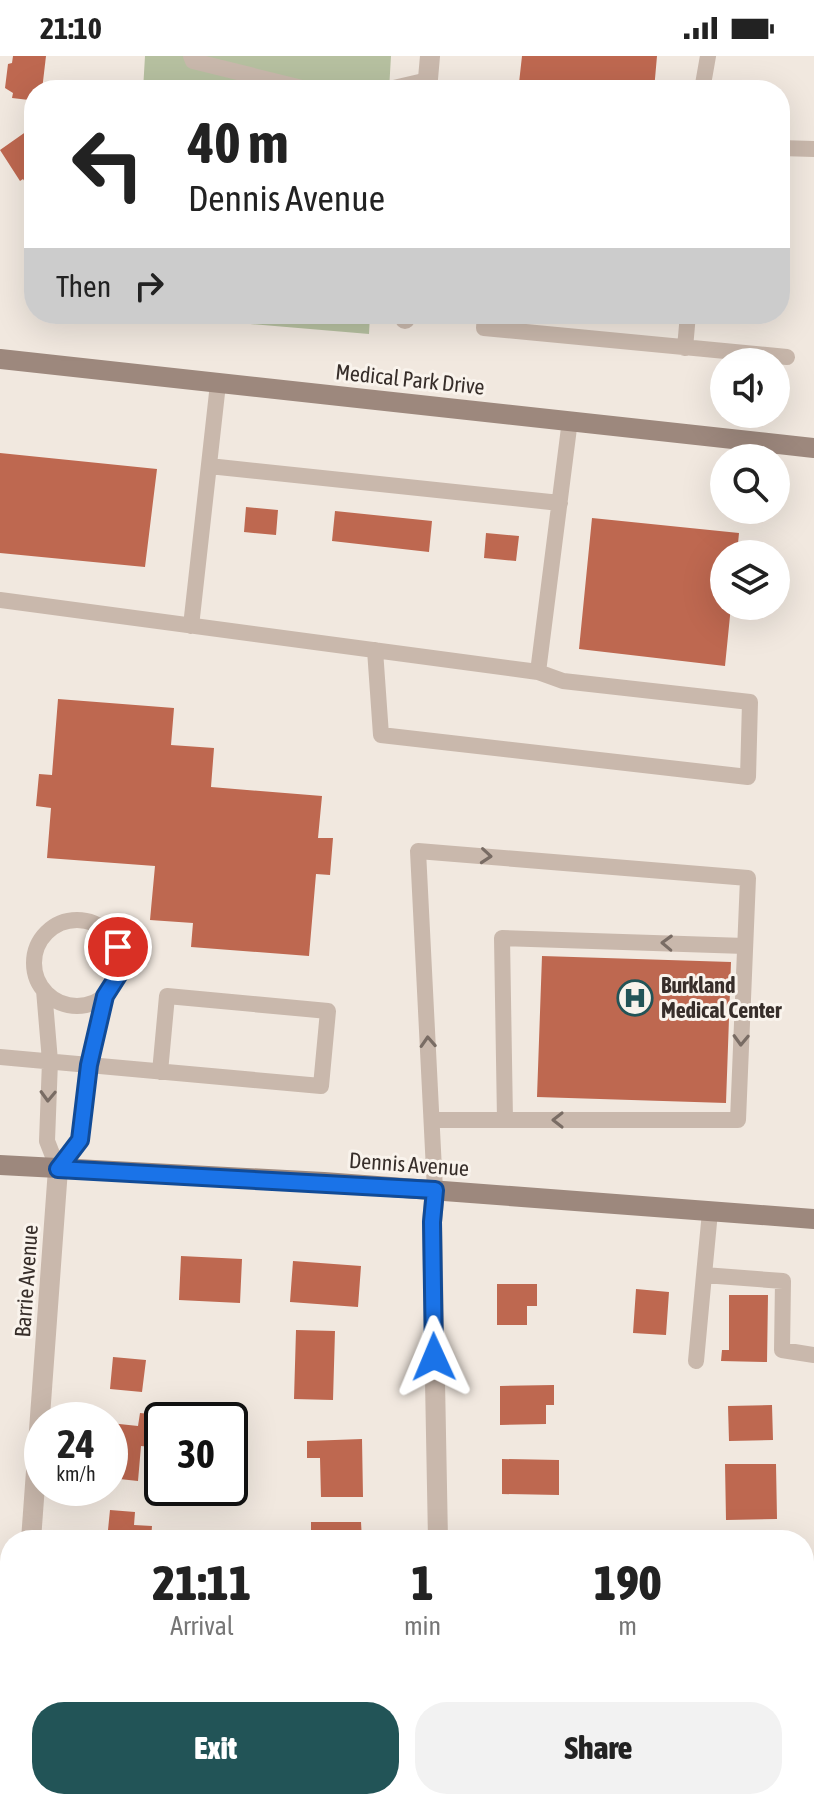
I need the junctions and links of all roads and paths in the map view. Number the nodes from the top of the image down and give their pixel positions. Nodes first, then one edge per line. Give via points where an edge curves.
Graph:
1 (191, 56) edge
2 (430, 56) edge
3 (708, 56) edge
4 (270, 80) edge
5 (428, 80) edge
6 (704, 80) edge
7 (790, 148) edge
8 (814, 149) edge
9 (484, 324) edge
10 (687, 324) edge
11 (685, 348) junction
12 (710, 350) edge
13 (0, 359) edge
14 (218, 384) junction
15 (570, 420) junction
16 (814, 448) edge
17 (209, 466) junction
18 (560, 503) junction
19 (0, 600) edge
20 (191, 626) junction
21 (375, 650) junction
22 (538, 672) junction
23 (745, 946) junction
24 (44, 990) junction
25 (105, 996) junction
26 (0, 1057) edge
27 (50, 1061) junction
28 (89, 1065) junction
29 (160, 1072) junction
30 (432, 1120) junction
31 (505, 1120) junction
32 (0, 1165) edge
33 (58, 1169) junction
34 (435, 1190) junction
35 (710, 1212) junction
36 (814, 1219) edge
37 (704, 1275) junction
38 (814, 1355) edge
39 (696, 1361) dead end
40 (32, 1530) edge
41 (438, 1530) edge

1 - 4 lane via 193,61
2 - 5 street
3 - 6 lane
7 - 8 lane
9 - 11 lane via 484,328
10 - 11 lane
11 - 12 lane
13 - 14 street, Medical Park Drive
14 - 15 street, Medical Park Drive
14 - 17 lane
15 - 16 street, Medical Park Drive
15 - 18 lane
17 - 18 lane
17 - 20 lane
18 - 22 lane
19 - 20 lane
20 - 21 lane
21 - 22 lane
21 - 22 lane via 381,735 748,777 750,702 563,681
30 -> 23 lane via 418,851 748,878
23 -> 31 lane via 738,1120
23 -> 31 lane via 502,938
24 - 25 lane via 54,999 80,1006
24 - 25 lane via 34,965 41,939 50,929 75,919 111,935 118,947 119,974
24 - 27 lane
25 - 28 lane
26 - 27 lane
27 - 28 lane
27 -> 33 lane via 47,1141
28 - 29 lane
28 - 33 lane via 80,1140
29 - 29 lane via 321,1086 328,1011 167,996
30 - 31 lane
30 - 34 lane
32 - 33 street, Dennis Avenue
33 - 34 street, Dennis Avenue
33 - 40 street, Barrie Avenue
34 - 35 street, Dennis Avenue
34 - 41 street
35 - 36 street, Dennis Avenue
35 - 37 lane
37 - 38 lane via 783,1281 782,1350
37 - 39 lane

